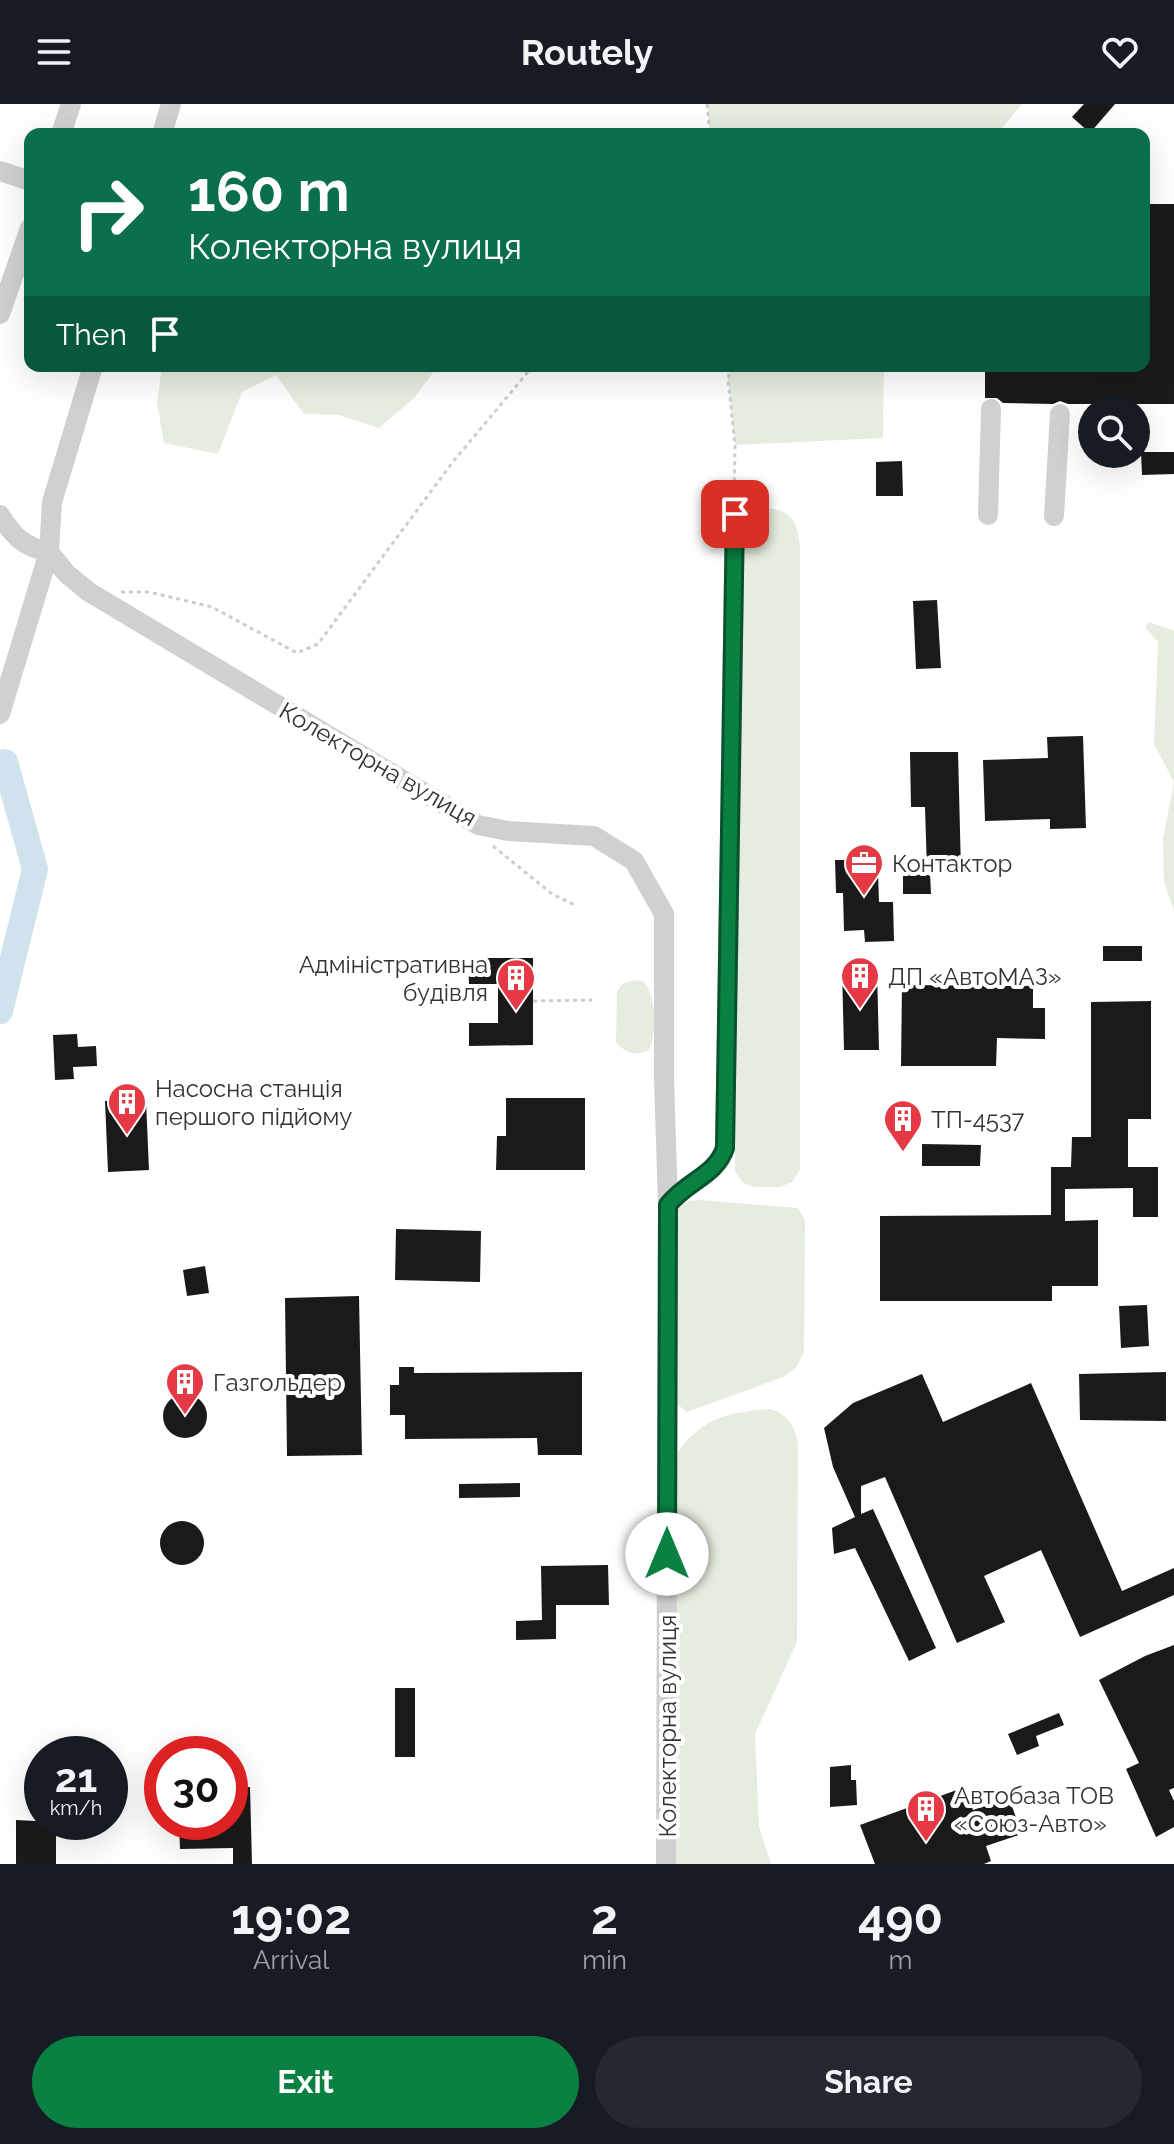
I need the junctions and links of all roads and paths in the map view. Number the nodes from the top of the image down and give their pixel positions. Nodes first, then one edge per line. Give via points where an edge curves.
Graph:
1 (71, 104) edge
2 (171, 104) edge
3 (707, 104) edge
4 (63, 128) edge
5 (164, 128) edge
6 (709, 128) edge
7 (0, 171) edge
8 (24, 179) edge
9 (24, 245) edge
10 (0, 314) edge
11 (91, 372) edge
12 (528, 372) edge
13 (730, 372) edge
14 (991, 409) dead end
15 (1060, 414) dead end
16 (735, 514) joint
17 (0, 515) edge
18 (988, 515) dead end
19 (1054, 516) dead end
20 (49, 552) junction
21 (119, 592) dead end
22 (0, 714) edge
23 (478, 825) junction
24 (577, 906) dead end
25 (592, 1000) dead end
26 (533, 1001) dead end
27 (668, 1205) junction
28 (666, 1864) edge

1 - 4 street
2 - 5 street
3 - 6 path
7 - 8 street
9 - 10 street
11 - 20 street via 52,502
12 - 21 path via 452,463 318,644 297,653 212,607 149,592
13 - 16 path
14 - 18 street
15 - 19 street
16 - 27 street via 725,1148 713,1169
17 - 20 street, Колекторна вулиця via 30,548
20 - 22 street
20 - 23 street, Колекторна вулиця via 89,592
23 - 24 path via 486,840 552,894
23 - 27 street, Колекторна вулиця via 594,836 634,861 664,914
25 - 26 path
27 - 28 street, Колекторна вулиця

